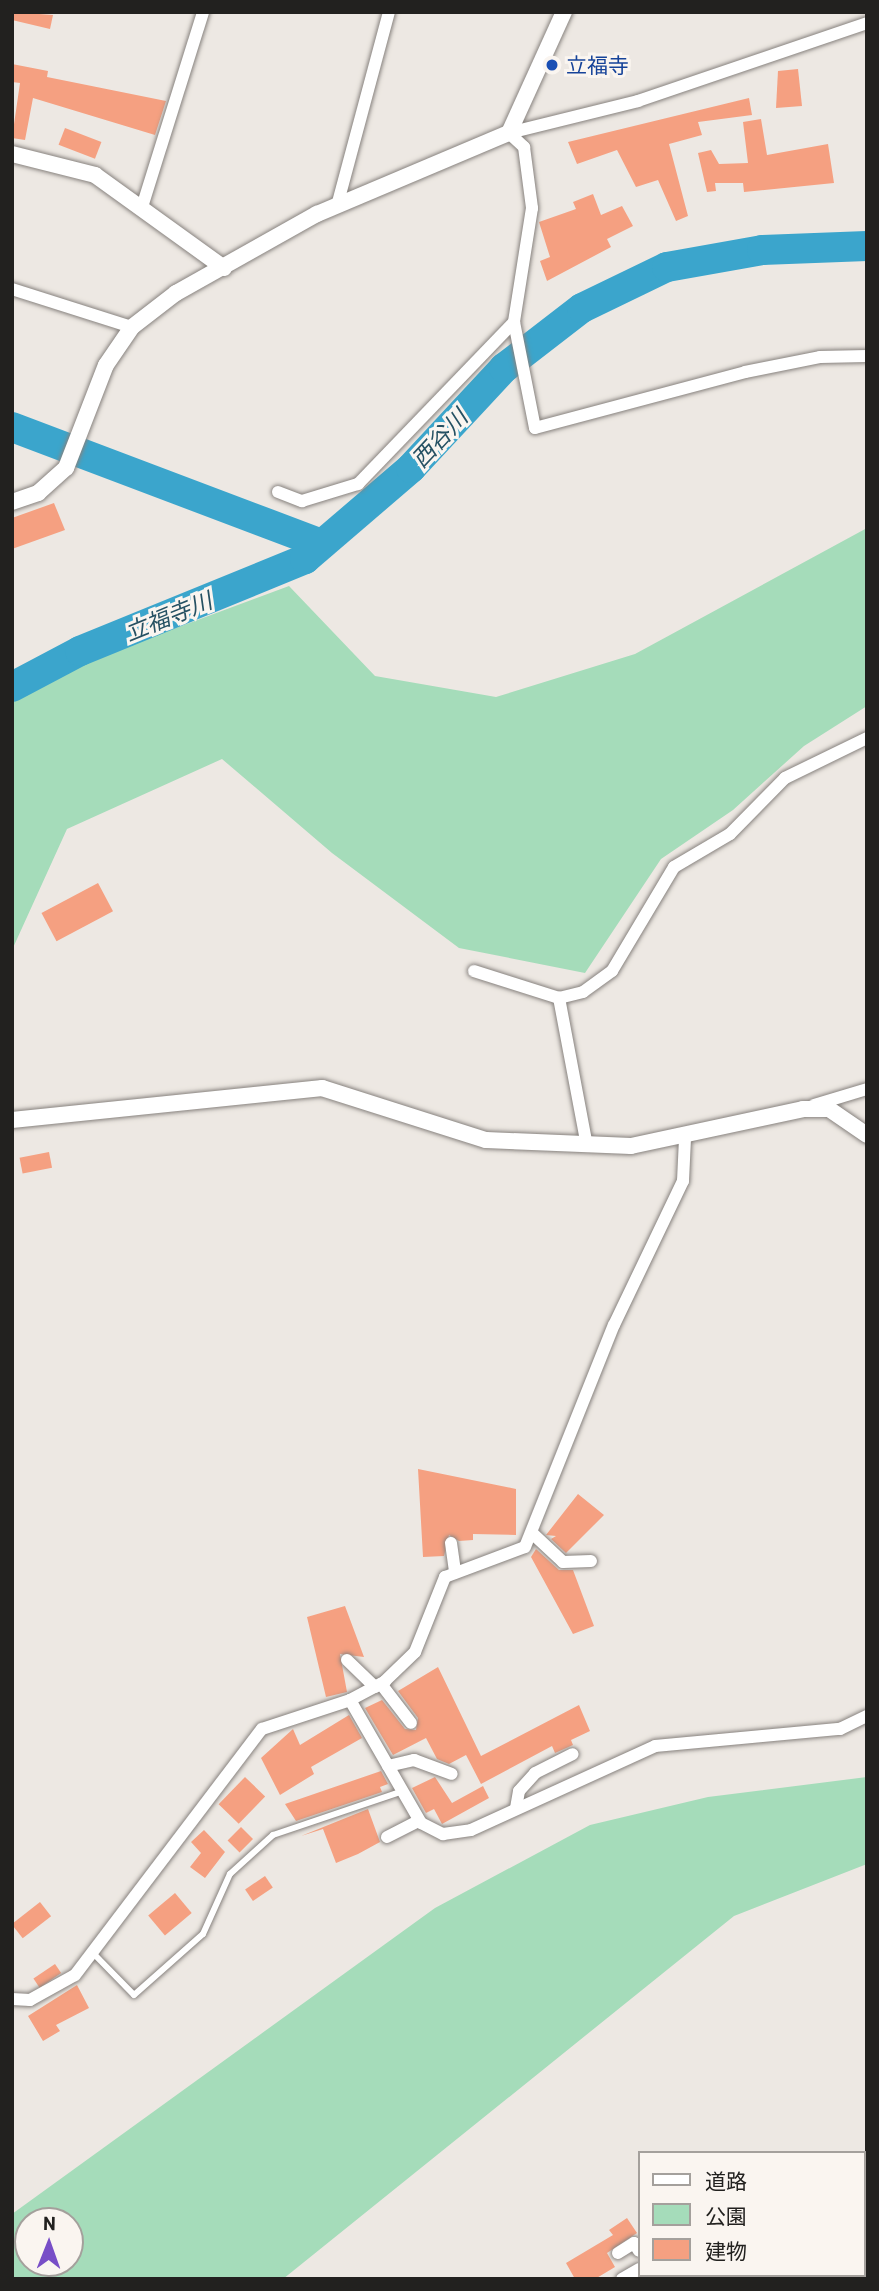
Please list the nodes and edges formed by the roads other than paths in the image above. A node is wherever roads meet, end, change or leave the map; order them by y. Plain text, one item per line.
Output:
1 (203, 12) edge
2 (389, 12) edge
3 (564, 12) edge
4 (867, 23) edge
5 (509, 133) junction
6 (12, 154) edge
7 (337, 206) junction
8 (142, 207) junction
9 (224, 268) junction
10 (12, 289) edge
11 (514, 321) junction
12 (132, 327) junction
13 (867, 356) edge
14 (278, 492) dead end
15 (12, 502) edge
16 (867, 738) edge
17 (474, 971) dead end
18 (559, 998) junction
19 (867, 1089) edge
20 (803, 1109) junction
21 (12, 1120) edge
22 (867, 1135) edge
23 (685, 1138) junction
24 (587, 1146) junction
25 (532, 1533) junction
26 (451, 1543) dead end
27 (591, 1562) dead end
28 (455, 1573) junction
29 (346, 1660) dead end
30 (378, 1685) junction
31 (350, 1700) junction
32 (867, 1716) edge
33 (411, 1723) dead end
34 (573, 1754) dead end
35 (388, 1766) junction
36 (452, 1774) dead end
37 (403, 1791) junction
38 (516, 1808) junction
39 (419, 1821) junction
40 (387, 1837) dead end
41 (92, 1951) junction
42 (12, 1999) edge
43 (638, 2249) edge
44 (618, 2253) dead end
45 (638, 2270) edge
46 (622, 2279) edge

1 - 8 street
2 - 7 street
3 - 5 street
4 - 5 street
5 - 7 street
5 - 11 street
6 - 8 street
7 - 9 street
8 - 9 street
9 - 12 street
10 - 12 street
11 - 13 street
11 - 14 street
12 - 15 street
16 - 18 street
17 - 18 street
18 - 24 street
19 - 20 street
20 - 22 street
20 - 23 street
21 - 24 street
23 - 24 street
23 - 25 street
25 - 27 street
25 - 28 street
26 - 28 street
28 - 30 street
29 - 30 street
30 - 31 street
30 - 33 street
31 - 35 street
31 - 41 street
32 - 38 street
34 - 38 street
35 - 36 street
35 - 37 street
37 - 39 street
37 - 41 lane
38 - 39 street
39 - 40 street
41 - 42 street
43 - 44 street
45 - 46 street

